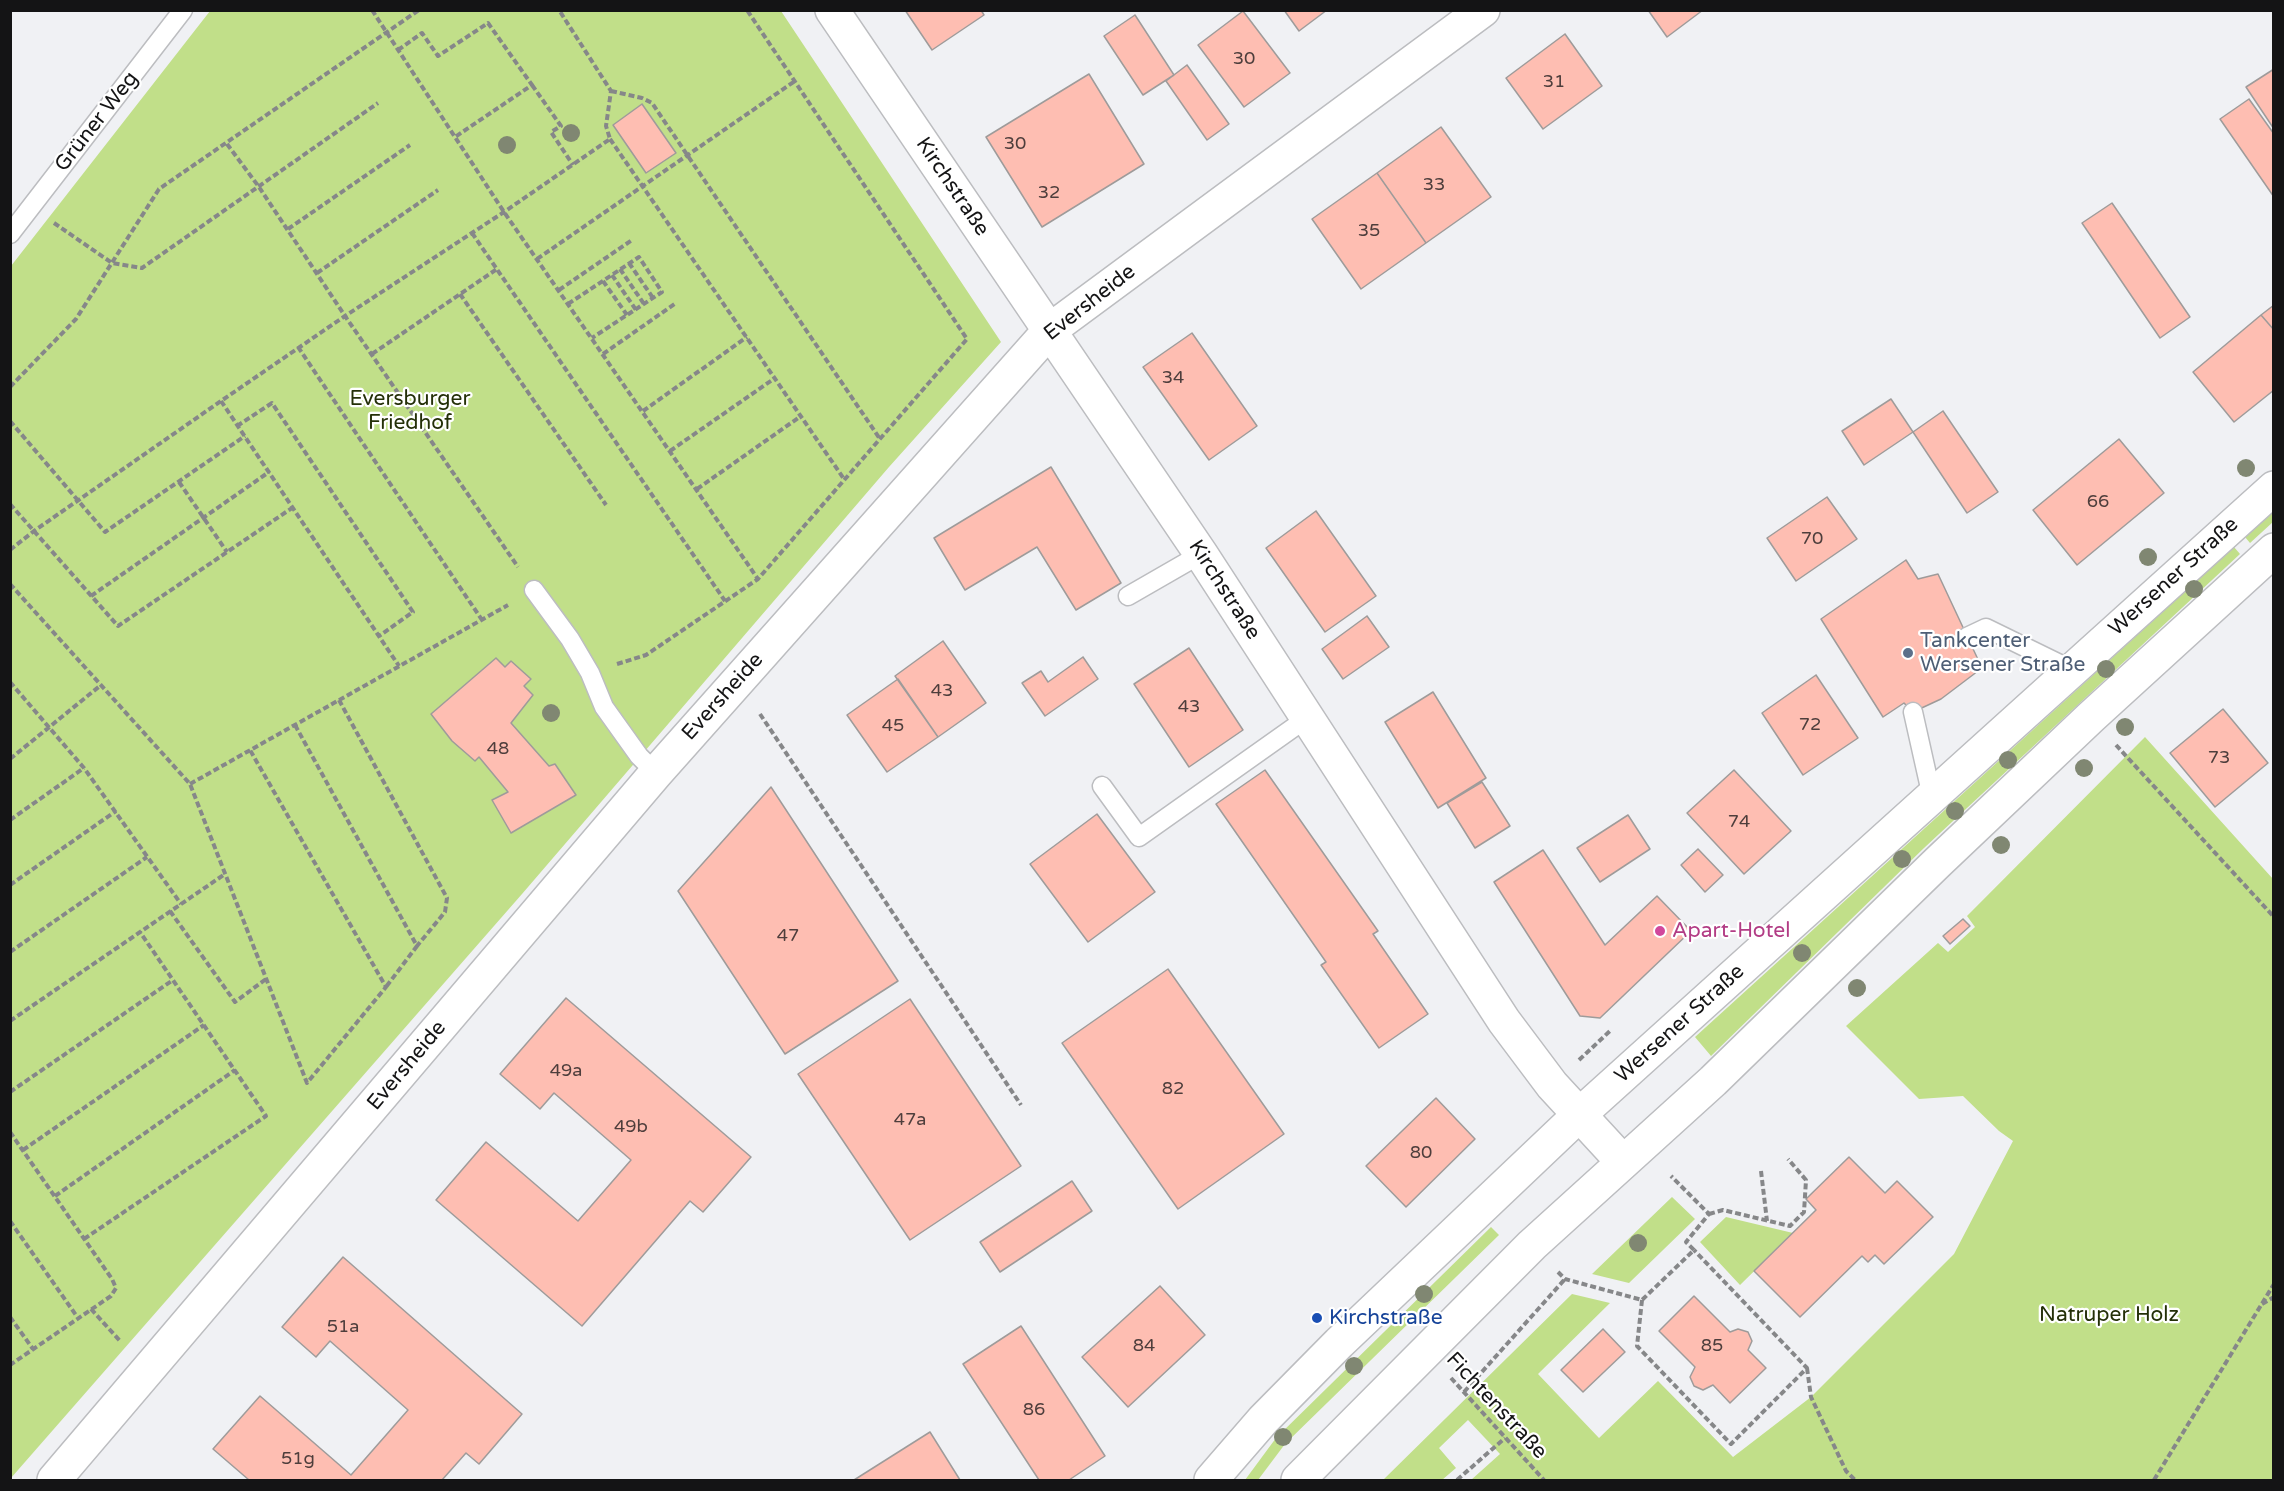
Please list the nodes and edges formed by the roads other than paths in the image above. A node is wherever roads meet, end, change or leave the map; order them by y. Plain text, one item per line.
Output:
1 (183, 10) edge
2 (832, 10) edge
3 (1483, 10) edge
4 (10, 234) edge
5 (1050, 330) junction
6 (2274, 488) edge
7 (2274, 550) edge
8 (1201, 554) junction
9 (534, 590) road end
10 (1128, 596) dead end
11 (1967, 637) dead end
12 (2072, 670) junction
13 (1913, 712) dead end
14 (1307, 718) junction
15 (656, 773) junction
16 (1102, 786) dead end
17 (1932, 797) junction
18 (1579, 1115) junction
19 (1623, 1162) junction
20 (54, 1480) edge
21 (1211, 1480) edge
22 (1298, 1480) edge

1 - 4 lane, Grüner Weg
2 - 5 street, Kirchstraße
3 - 5 street, Eversheide
5 - 8 street, Kirchstraße
5 - 15 street, Eversheide
6 - 12 street, Wersener Straße
7 - 19 street
8 - 10 lane
8 - 14 street, Kirchstraße
9 - 15 lane
11 - 12 lane
12 - 17 street, Wersener Straße
13 - 17 lane
14 - 16 lane
14 - 18 street, Kirchstraße
15 - 20 street, Eversheide
17 - 18 street, Wersener Straße
18 - 19 street, Kirchstraße
18 - 21 street, Wersener Straße
19 - 22 street

